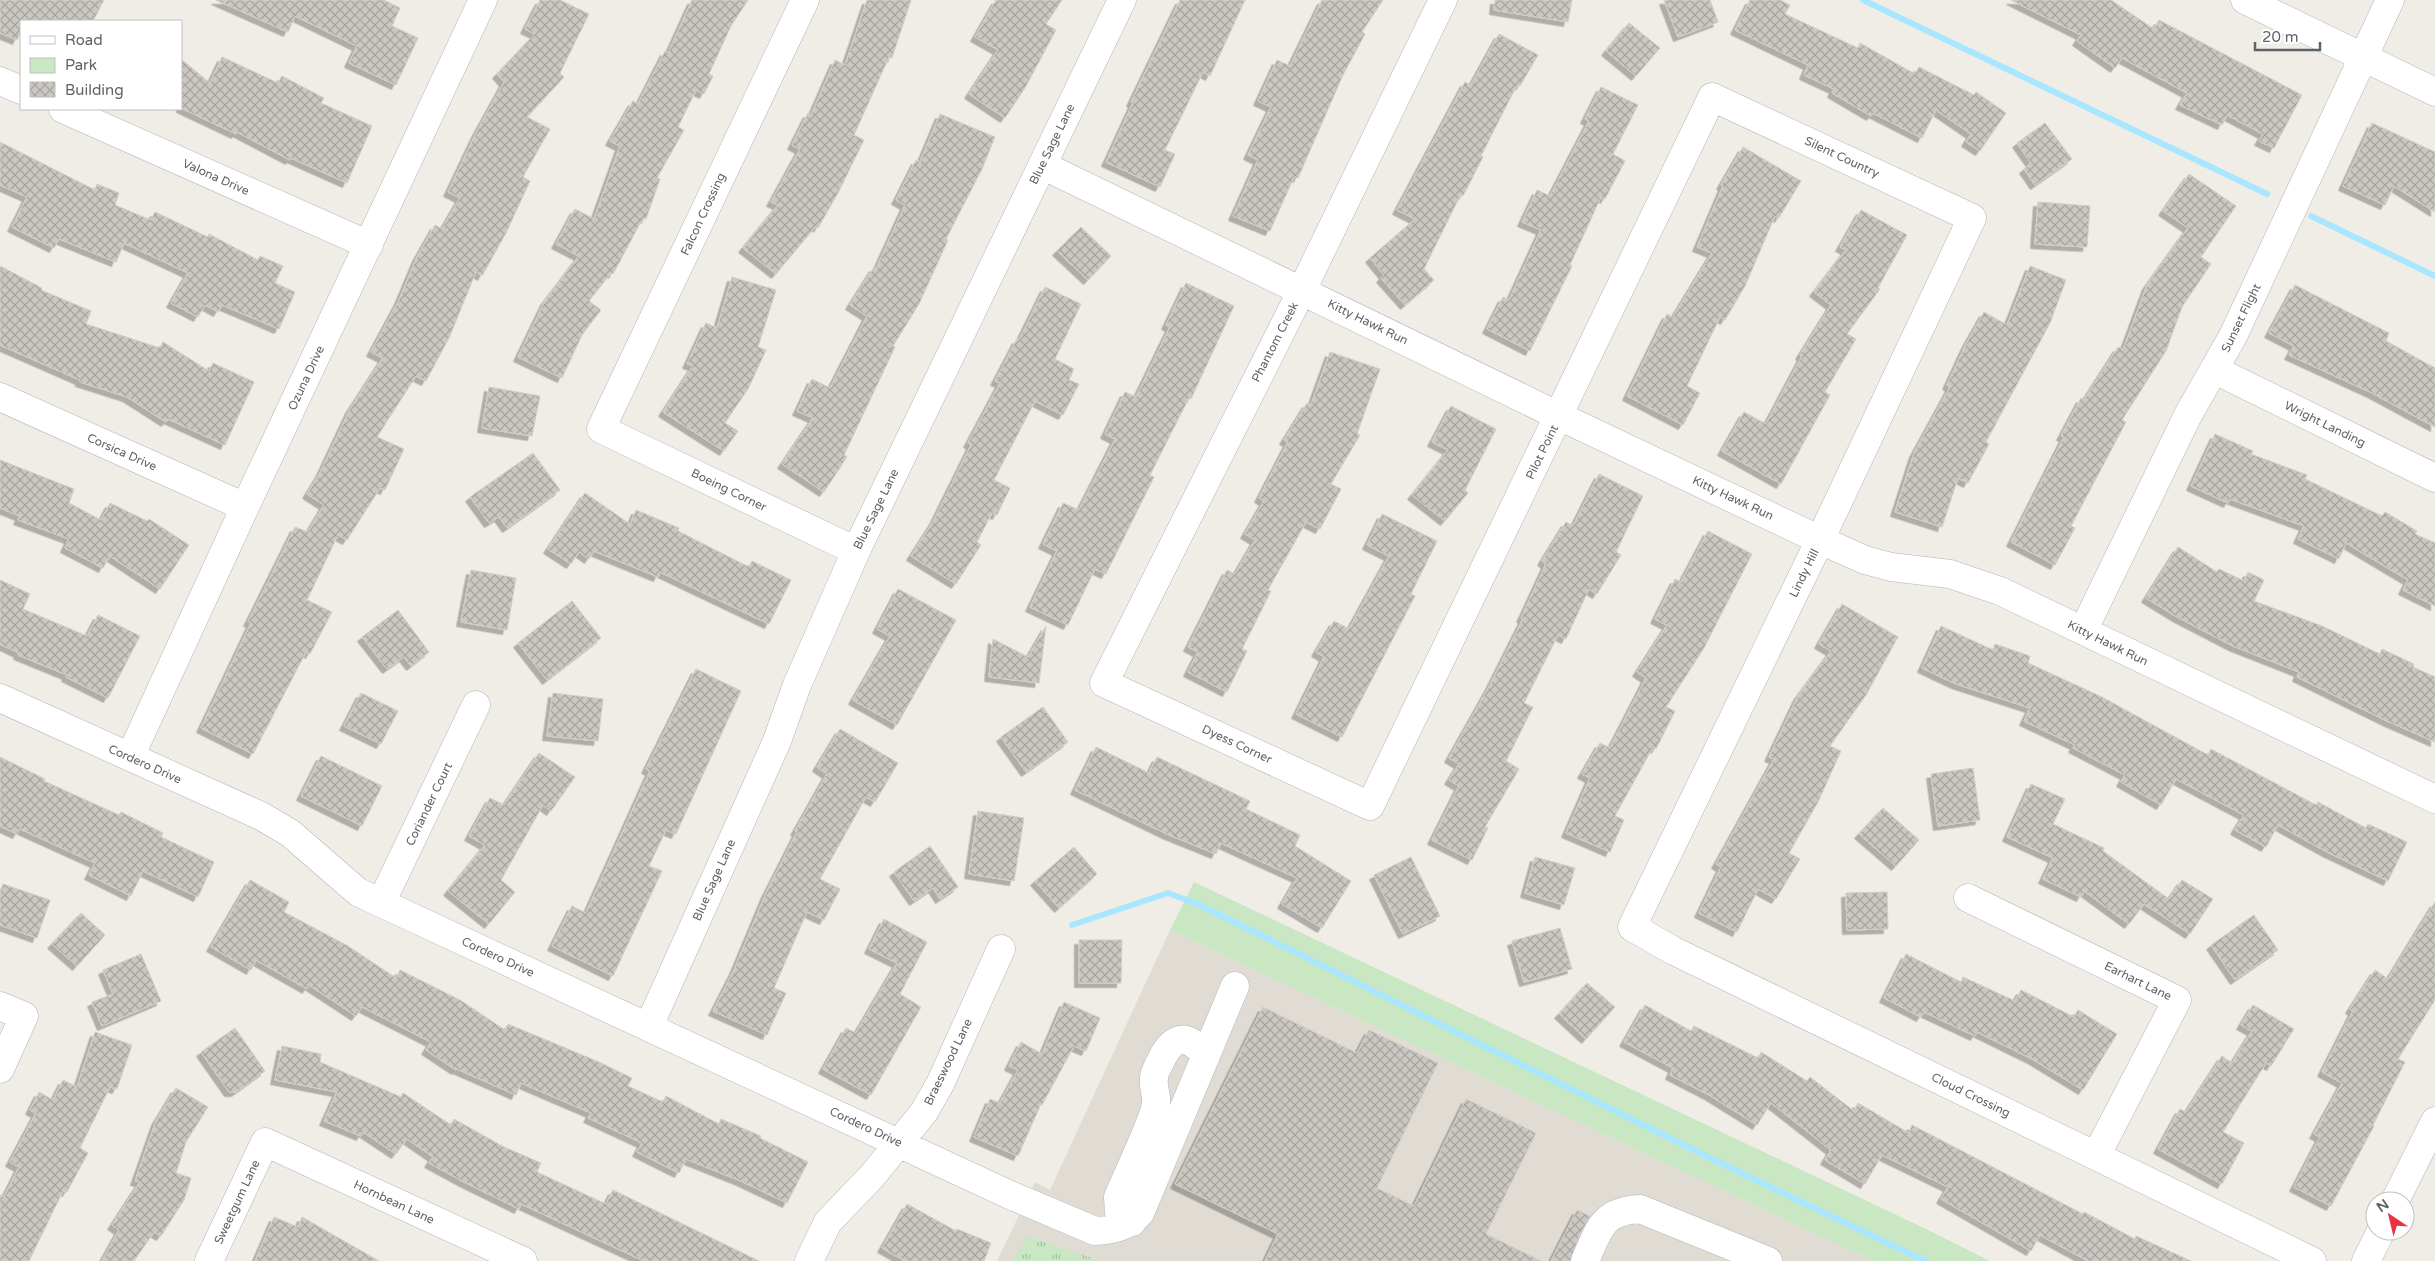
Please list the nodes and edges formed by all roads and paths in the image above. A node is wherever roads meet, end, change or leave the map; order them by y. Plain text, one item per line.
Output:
1 (483, 0) edge
2 (805, 0) edge
3 (1122, 0) edge
4 (1443, 0) edge
5 (2245, 0) edge
6 (2390, 0) edge
7 (2363, 57) junction
8 (0, 81) edge
9 (20, 90) edge
10 (2435, 92) edge
11 (1712, 97) joint
12 (64, 110) edge
13 (1042, 165) junction
14 (1972, 218) joint
15 (369, 245) junction
16 (1302, 290) junction
17 (2215, 370) junction
18 (0, 397) edge
19 (1559, 416) junction
20 (601, 429) joint
21 (2435, 478) edge
22 (245, 507) junction
23 (1820, 540) junction
24 (856, 551) junction
25 (2083, 631) junction
26 (1104, 683) joint
27 (0, 698) edge
28 (476, 705) dead end
29 (130, 757) junction
30 (2435, 799) edge
31 (1370, 806) joint
32 (1968, 898) dead end
33 (381, 904) junction
34 (1632, 927) joint
35 (1001, 949) dead end
36 (1235, 986) dead end
37 (12, 1011) edge
38 (649, 1026) junction
39 (1206, 1056) junction
40 (0, 1070) edge
41 (2435, 1122) edge
42 (265, 1142) joint
43 (899, 1142) junction
44 (2096, 1156) junction
45 (2401, 1191) edge
46 (1132, 1222) junction
47 (2376, 1241) edge
48 (209, 1261) edge
49 (523, 1261) edge
50 (809, 1261) edge
51 (1585, 1261) edge
52 (1768, 1261) edge
53 (2312, 1261) edge
54 (2366, 1261) edge

1 - 15 street, Ozuna Drive
2 - 20 street, Falcon Crossing
3 - 13 street, Blue Sage Lane
4 - 16 street, Phantom Creek
5 - 7 street
6 - 7 street, Sunset Flight
7 - 10 street
7 - 17 street, Sunset Flight
8 - 9 street
11 - 14 street, Silent Country
11 - 19 street, Pilot Point
12 - 15 street, Valona Drive
13 - 16 street, Kitty Hawk Run
13 - 24 street, Blue Sage Lane
14 - 23 street, Lindy Hill
15 - 22 street, Ozuna Drive
16 - 19 street, Kitty Hawk Run
16 - 26 street, Phantom Creek
17 - 21 street, Wright Landing
17 - 25 street, Sunset Flight
18 - 22 street, Corsica Drive
19 - 23 street, Kitty Hawk Run
19 - 31 street, Pilot Point
20 - 24 street, Boeing Corner
22 - 29 street, Ozuna Drive
23 - 25 street, Kitty Hawk Run
23 - 34 street, Lindy Hill
24 - 38 street, Blue Sage Lane
25 - 30 street, Kitty Hawk Run
26 - 31 street, Dyess Corner
27 - 29 street, Cordero Drive
28 - 33 street, Coriander Court
29 - 33 street, Cordero Drive
32 - 44 street, Earhart Lane
33 - 38 street, Cordero Drive
34 - 44 street, Cloud Crossing
35 - 43 street, Braeswood Lane
36 - 39 street
37 - 40 street
38 - 43 street, Cordero Drive
39 - 46 street
39 - 46 street
41 - 45 street
42 - 48 street, Sweetgum Lane
42 - 49 street, Hornbean Lane
43 - 46 street, Cordero Drive
43 - 50 street, Braeswood Lane
44 - 53 street, Cloud Crossing
47 - 54 street
51 - 52 street

